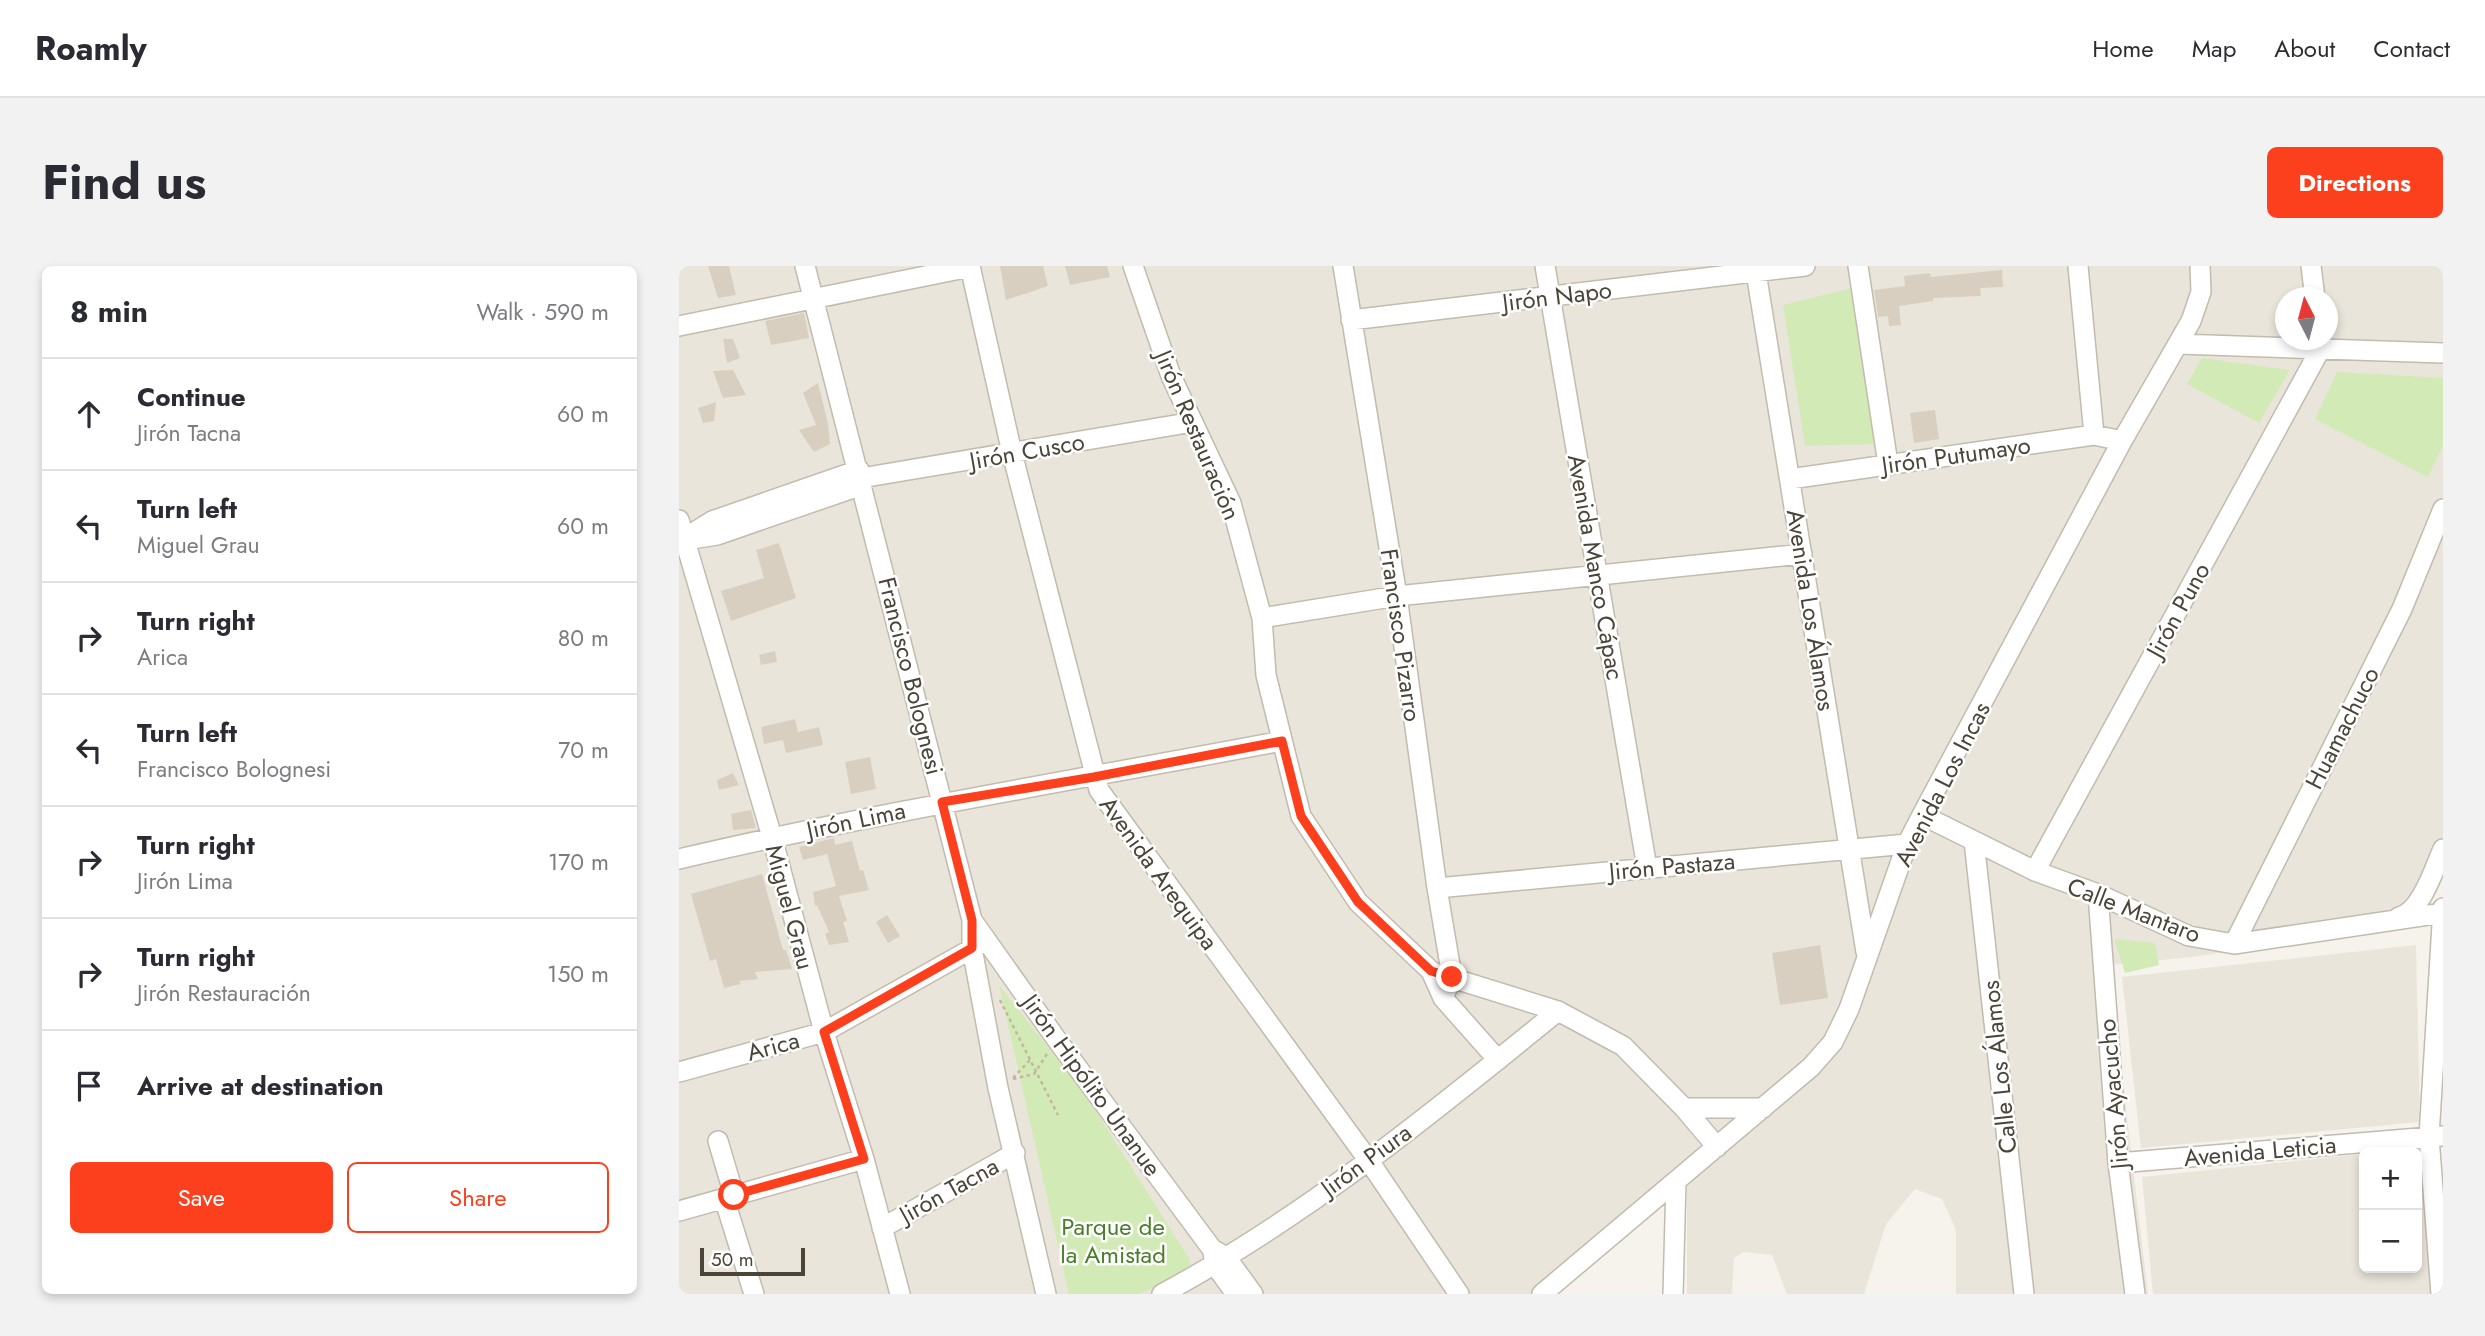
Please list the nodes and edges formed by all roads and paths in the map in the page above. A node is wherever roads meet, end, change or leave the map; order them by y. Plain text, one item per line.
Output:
1 (805, 266) edge
2 (970, 266) edge
3 (1133, 266) edge
4 (1545, 266) edge
5 (1805, 266) edge
6 (1858, 266) edge
7 (2078, 266) edge
8 (2200, 266) edge
9 (2311, 266) edge
10 (1343, 268) edge
11 (1755, 269) edge
12 (2314, 287) edge
13 (1550, 297) junction
14 (813, 300) junction
15 (1351, 320) junction
16 (679, 326) edge
17 (2179, 344) junction
18 (2275, 344) edge
19 (2338, 345) edge
20 (2317, 350) edge
21 (2443, 352) edge
22 (1193, 422) junction
23 (2094, 435) junction
24 (2122, 441) junction
25 (1012, 453) junction
26 (1888, 464) junction
27 (861, 478) junction
28 (1790, 479) junction
29 (2443, 509) edge
30 (681, 533) edge
31 (1802, 554) junction
32 (1598, 576) junction
33 (1397, 596) junction
34 (1262, 618) junction
35 (1282, 741) junction
36 (1094, 777) junction
37 (942, 802) junction
38 (1922, 815) junction
39 (772, 837) junction
40 (1974, 841) junction
41 (1907, 844) junction
42 (1849, 849) junction
43 (2443, 849) edge
44 (679, 859) edge
45 (1647, 868) junction
46 (2035, 871) junction
47 (1437, 888) junction
48 (2098, 894) junction
49 (2442, 912) edge
50 (2360, 926) junction
51 (979, 944) junction
52 (2234, 944) junction
53 (1867, 955) junction
54 (1431, 971) junction
55 (1452, 977) junction
56 (996, 992) dead end
57 (1443, 998) junction
58 (1558, 1011) junction
59 (824, 1032) junction
60 (1057, 1040) junction
61 (1031, 1059) junction
62 (1499, 1060) junction
63 (1037, 1071) junction
64 (679, 1072) edge
65 (1005, 1084) junction
66 (1684, 1108) junction
67 (1763, 1108) junction
68 (1058, 1115) dead end
69 (2436, 1136) edge
70 (717, 1141) dead end
71 (1717, 1147) junction
72 (1015, 1153) junction
73 (864, 1159) junction
74 (1369, 1161) junction
75 (2118, 1163) junction
76 (1676, 1181) junction
77 (729, 1197) junction
78 (679, 1211) edge
79 (882, 1228) junction
80 (1218, 1257) junction
81 (754, 1294) edge
82 (900, 1294) edge
83 (1046, 1294) edge
84 (1162, 1294) edge
85 (1236, 1294) edge
86 (1253, 1294) edge
87 (1459, 1294) edge
88 (1542, 1294) edge
89 (1673, 1294) edge
90 (2024, 1294) edge
91 (2135, 1294) edge
92 (2441, 1294) edge

1 - 14 street, Francisco Bolognesi
2 - 14 street
2 - 25 street, Avenida Arequipa
3 - 22 street, Jirón Restauración
4 - 13 street, Avenida Manco Cápac
5 - 11 street, Jirón Napo
6 - 26 street
7 - 23 street
8 - 17 street, Avenida Los Incas
9 - 12 street
10 - 15 street, Francisco Pizarro
11 - 13 street, Jirón Napo
11 - 28 street, Avenida Los Álamos
13 - 15 street, Jirón Napo
13 - 32 street, Avenida Manco Cápac
14 - 16 street
14 - 27 street, Francisco Bolognesi
15 - 33 street, Francisco Pizarro
17 - 18 street
17 - 24 street, Avenida Los Incas
19 - 21 street
20 - 46 street, Jirón Puno
22 - 25 street, Jirón Cusco
22 - 34 street, Jirón Restauración
23 - 24 street, Jirón Putumayo
23 - 26 street, Jirón Putumayo
24 - 38 street, Avenida Los Incas
25 - 27 street, Jirón Cusco
25 - 36 street, Avenida Arequipa
26 - 28 street, Jirón Putumayo
27 - 30 street, Jirón Cusco
27 - 37 street, Francisco Bolognesi
28 - 31 street, Avenida Los Álamos
29 - 52 street, Huamachuco
30 - 39 street, Miguel Grau
31 - 32 street
31 - 42 street, Avenida Los Álamos
32 - 33 street
32 - 45 street, Avenida Manco Cápac
33 - 34 street
33 - 47 street, Francisco Pizarro
34 - 35 street, Jirón Restauración
35 - 36 street, Jirón Lima
35 - 54 street, Jirón Restauración
36 - 37 street, Jirón Lima
36 - 74 street, Avenida Arequipa
37 - 39 street, Jirón Lima
37 - 51 street, Francisco Bolognesi
38 - 40 street, Calle Mantaro
38 - 41 street, Avenida Los Incas
39 - 44 street, Jirón Lima
39 - 59 street, Miguel Grau
40 - 46 street, Calle Mantaro
40 - 90 street, Calle Los Álamos
41 - 42 street, Jirón Pastaza
41 - 53 street, Avenida Los Incas
42 - 45 street, Jirón Pastaza
42 - 53 street, Avenida Los Álamos
43 - 50 street
45 - 47 street, Jirón Pastaza
46 - 48 street, Calle Mantaro
47 - 55 street, Francisco Pizarro
48 - 52 street, Calle Mantaro
48 - 75 street, Jirón Ayacucho
49 - 50 street, Calle Mantaro
49 - 69 street
50 - 52 street, Calle Mantaro
51 - 59 street, Arica
51 - 60 street, Jirón Hipólito Unanue
51 - 65 street, Francisco Bolognesi
53 - 67 street, Avenida Los Incas
54 - 55 street, Jirón Restauración
54 - 57 street, Jirón Restauración
55 - 57 street
55 - 58 street, Jirón Restauración
56 - 61 path
57 - 62 street, Jirón Restauración
58 - 62 street, Jirón Piura
58 - 66 street, Jirón Restauración
59 - 64 street, Arica
59 - 73 street, Miguel Grau
60 - 63 path
60 - 80 street, Jirón Hipólito Unanue
61 - 63 path
61 - 65 path
62 - 74 street, Jirón Piura
63 - 65 path
63 - 68 path
65 - 72 street, Francisco Bolognesi
66 - 67 street
66 - 71 street, Jirón Restauración
67 - 71 street, Avenida Los Incas
69 - 75 street, Avenida Leticia
69 - 92 street
70 - 77 street
71 - 76 street, Avenida Los Incas
72 - 79 street, Jirón Tacna
72 - 83 street, Francisco Bolognesi
73 - 77 street
73 - 79 street, Miguel Grau
74 - 80 street, Jirón Piura
74 - 87 street, Avenida Arequipa
75 - 91 street, Jirón Ayacucho
76 - 88 street, Avenida Los Incas
76 - 89 street
77 - 78 street
77 - 81 street
79 - 82 street, Miguel Grau
80 - 84 street, Jirón Piura
80 - 85 street, Jirón Hipólito Unanue
80 - 86 street, Jirón Hipólito Unanue

